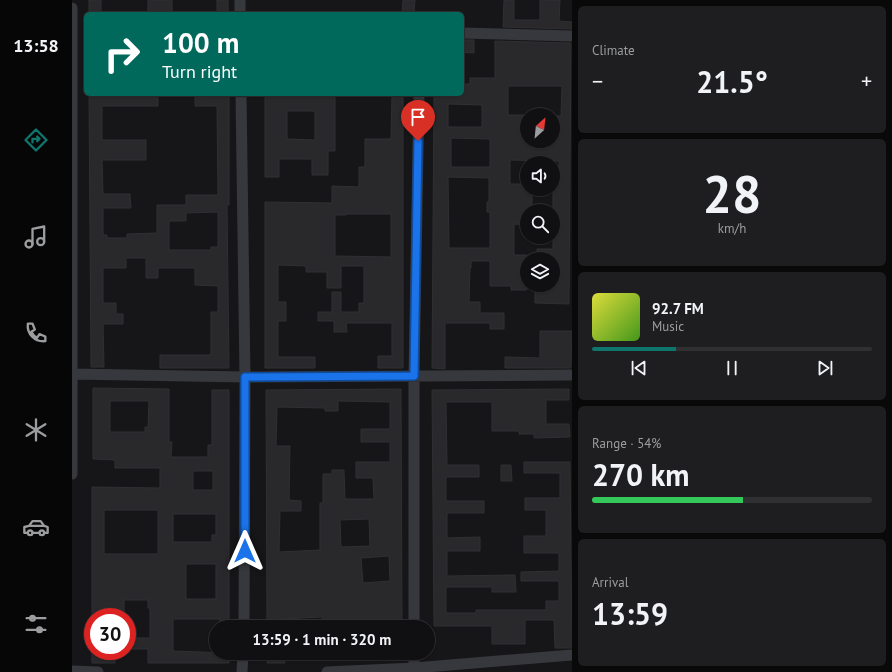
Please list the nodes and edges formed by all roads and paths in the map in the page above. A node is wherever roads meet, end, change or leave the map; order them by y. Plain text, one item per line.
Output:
1 (240, 0) edge
2 (72, 8) edge
3 (240, 12) edge
4 (464, 33) edge
5 (572, 36) edge
6 (241, 96) edge
7 (419, 96) edge
8 (72, 374) edge
9 (414, 376) junction
10 (572, 376) edge
11 (245, 377) junction
12 (72, 474) edge
13 (244, 620) edge
14 (414, 620) edge
15 (572, 655) edge
16 (243, 660) edge
17 (414, 660) edge
18 (414, 668) junction
19 (72, 671) edge
20 (98, 672) edge
21 (242, 672) edge
22 (327, 672) edge

1 - 3 street
2 - 8 street
4 - 5 street
6 - 11 street
7 - 9 street
8 - 11 street
8 - 12 street
9 - 10 street
9 - 11 street
9 - 14 street
11 - 13 street
15 - 18 street
16 - 21 street
17 - 18 street
18 - 22 street
19 - 20 street

